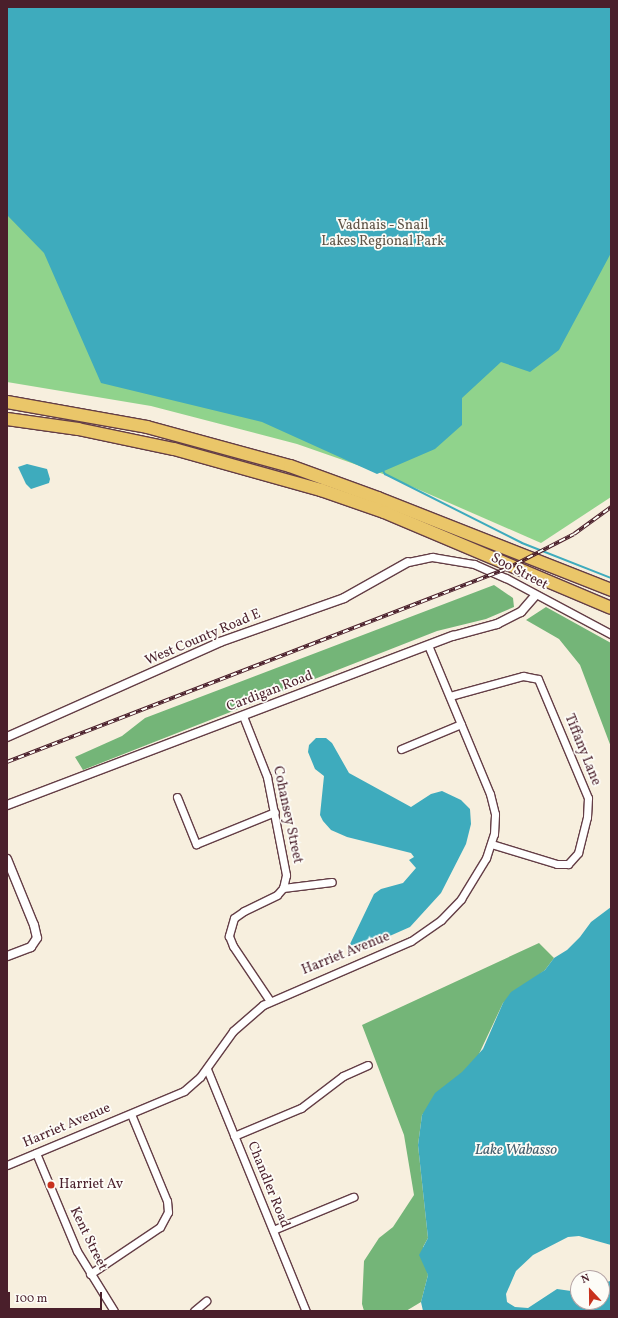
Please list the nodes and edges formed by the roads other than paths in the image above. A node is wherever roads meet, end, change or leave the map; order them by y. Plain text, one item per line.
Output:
1 (7, 402) edge
2 (7, 419) edge
3 (408, 562) joint
4 (611, 590) edge
5 (535, 596) junction
6 (611, 608) edge
7 (611, 634) edge
8 (428, 645) junction
9 (450, 696) junction
10 (243, 716) junction
11 (462, 724) junction
12 (7, 737) edge
13 (401, 749) dead end
14 (177, 797) dead end
15 (7, 805) edge
16 (275, 812) junction
17 (491, 844) junction
18 (7, 859) edge
19 (332, 882) dead end
20 (283, 888) junction
21 (7, 956) edge
22 (270, 1001) junction
23 (368, 1065) dead end
24 (207, 1069) junction
25 (131, 1114) junction
26 (234, 1136) junction
27 (36, 1153) junction
28 (7, 1165) edge
29 (353, 1197) dead end
30 (273, 1230) junction
31 (90, 1274) junction
32 (206, 1302) dead end
33 (114, 1311) edge
34 (194, 1311) edge
35 (306, 1311) edge

1 - 4 highway
2 - 6 highway
3 - 5 street, Soo Street
3 - 12 street, West County Road E
5 - 7 street, Soo Street
5 - 8 street, Cardigan Road
8 - 9 street, Harriet Avenue
8 - 10 street, Cardigan Road
9 - 11 street, Harriet Avenue
9 - 17 street, Tiffany Lane
10 - 15 street, Cardigan Road
10 - 16 street, Cohansey Street
11 - 13 street
11 - 17 street, Harriet Avenue
14 - 16 street
16 - 20 street, Cohansey Street
17 - 22 street, Harriet Avenue
18 - 21 street
19 - 20 street
20 - 22 street
22 - 24 street, Harriet Avenue
23 - 26 street
24 - 25 street, Harriet Avenue
24 - 26 street, Chandler Road
25 - 27 street, Harriet Avenue
25 - 31 street
26 - 30 street, Chandler Road
27 - 28 street, Harriet Avenue
27 - 31 street, Kent Street
29 - 30 street
30 - 35 street, Chandler Road
31 - 33 street, Kent Street
32 - 34 street

